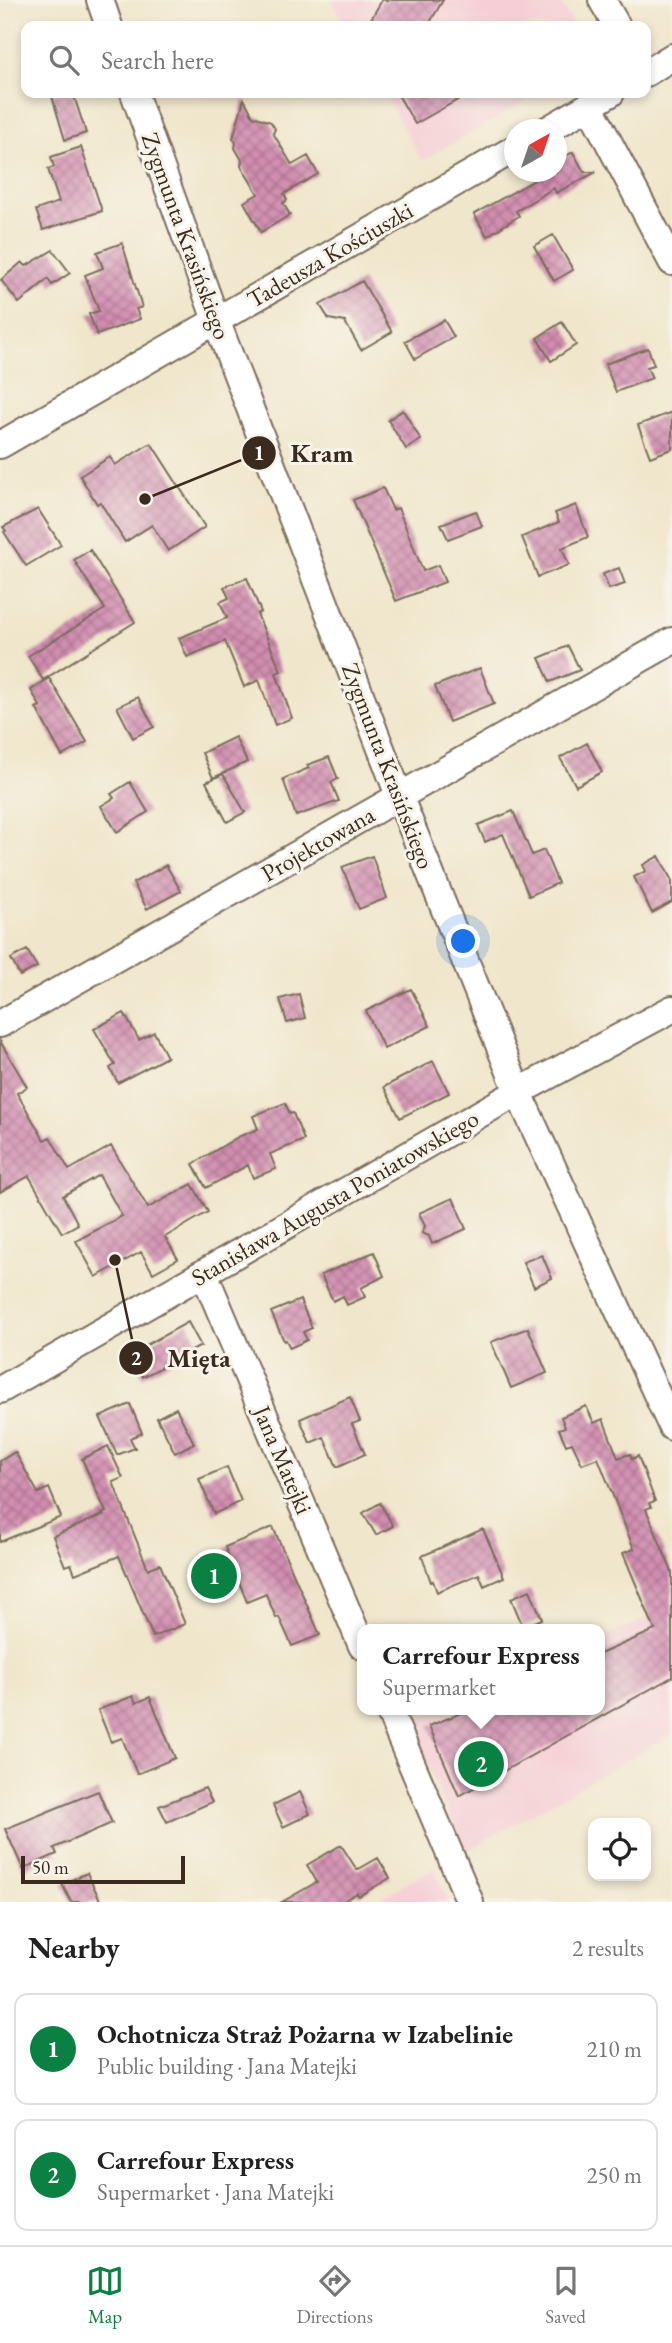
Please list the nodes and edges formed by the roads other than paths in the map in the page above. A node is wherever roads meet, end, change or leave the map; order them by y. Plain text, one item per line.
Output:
1 (100, 0) edge
2 (602, 0) edge
3 (107, 21) edge
4 (614, 21) edge
5 (672, 57) edge
6 (651, 70) edge
7 (136, 98) edge
8 (600, 99) edge
9 (566, 119) edge
10 (504, 155) edge
11 (672, 262) edge
12 (216, 320) junction
13 (1, 441) edge
14 (672, 641) edge
15 (400, 798) junction
16 (672, 1009) edge
17 (0, 1024) edge
18 (518, 1092) junction
19 (204, 1273) junction
20 (0, 1390) edge
21 (672, 1427) edge
22 (357, 1634) edge
23 (391, 1715) edge
24 (470, 1902) edge

1 - 3 street
2 - 4 street
5 - 6 street
7 - 12 street, Zygmunta Krasińskiego
8 - 9 street
8 - 11 street
10 - 12 street, Tadeusza Kościuszki
12 - 13 street, Tadeusza Kościuszki
12 - 15 street, Zygmunta Krasińskiego
14 - 15 street, Projektowana
15 - 17 street, Projektowana
15 - 18 street, Zygmunta Krasińskiego
16 - 18 street, Stanisława Augusta Poniatowskiego
18 - 19 street, Stanisława Augusta Poniatowskiego
18 - 21 street, Zygmunta Krasińskiego
19 - 20 street, Stanisława Augusta Poniatowskiego
19 - 22 street, Jana Matejki
23 - 24 street

